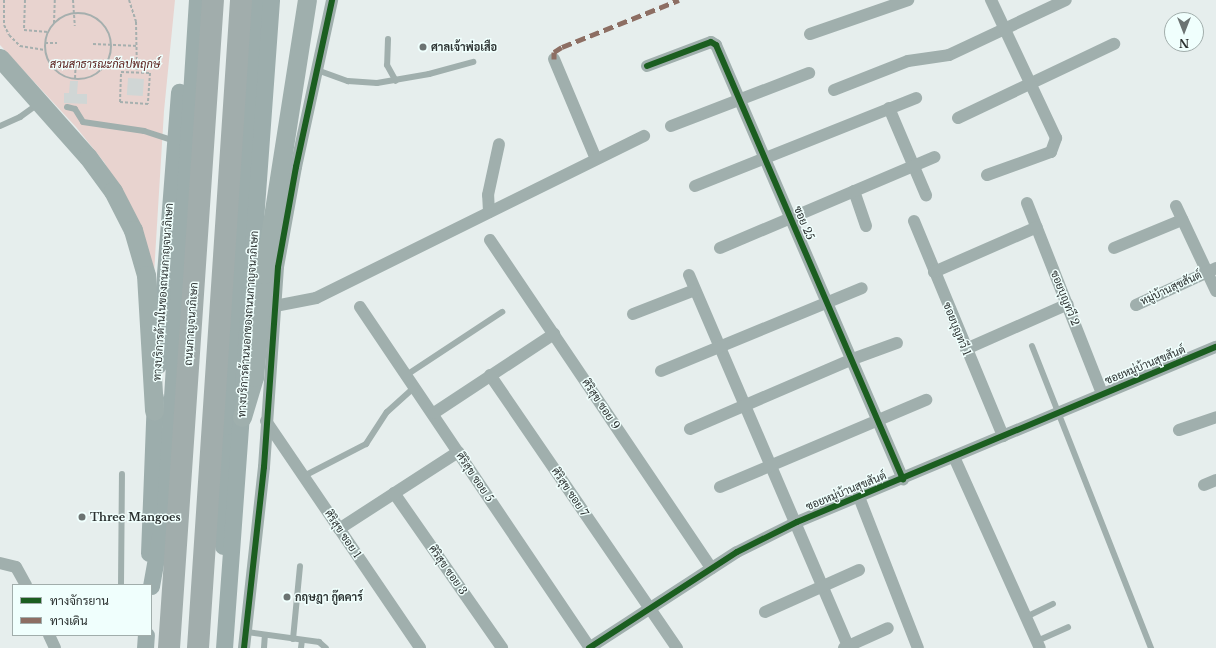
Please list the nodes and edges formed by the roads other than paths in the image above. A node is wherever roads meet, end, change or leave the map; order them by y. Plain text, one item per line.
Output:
1 (188, 0) edge
2 (197, 0) edge
3 (213, 0) edge
4 (241, 0) edge
5 (256, 0) edge
6 (271, 0) edge
7 (307, 0) edge
8 (332, 0) edge
9 (908, 0) edge
10 (991, 0) edge
11 (1066, 0) edge
12 (1004, 31) junction
13 (810, 34) dead end
14 (388, 39) dead end
15 (1114, 44) dead end
16 (0, 58) edge
17 (554, 59) dead end
18 (473, 62) dead end
19 (647, 66) dead end
20 (317, 70) junction
21 (809, 73) dead end
22 (396, 81) junction
23 (1030, 84) junction
24 (834, 90) dead end
25 (916, 98) dead end
26 (741, 100) junction
27 (41, 102) junction
28 (67, 107) dead end
29 (889, 108) junction
30 (958, 118) dead end
31 (0, 126) edge
32 (671, 126) dead end
33 (644, 136) dead end
34 (174, 142) junction
35 (499, 144) dead end
36 (766, 157) junction
37 (934, 157) dead end
38 (596, 159) junction
39 (913, 166) junction
40 (987, 175) dead end
41 (695, 186) dead end
42 (854, 191) junction
43 (926, 195) dead end
44 (1027, 203) dead end
45 (1176, 206) dead end
46 (489, 212) junction
47 (791, 217) junction
48 (1182, 220) junction
49 (914, 221) dead end
50 (866, 226) dead end
51 (1037, 228) junction
52 (490, 240) dead end
53 (720, 248) dead end
54 (1114, 248) dead end
55 (1212, 270) edge
56 (934, 272) junction
57 (690, 275) dead end
58 (862, 288) dead end
59 (695, 290) junction
60 (1216, 291) edge
61 (827, 302) junction
62 (1068, 304) junction
63 (1136, 305) dead end
64 (274, 306) junction
65 (360, 307) dead end
66 (502, 312) dead end
67 (633, 314) dead end
68 (554, 334) junction
69 (897, 343) dead end
70 (1032, 346) dead end
71 (720, 347) junction
72 (1216, 347) edge
73 (966, 349) junction
74 (850, 360) junction
75 (661, 371) dead end
76 (408, 374) junction
77 (490, 375) junction
78 (416, 386) junction
79 (1102, 393) junction
80 (926, 400) dead end
81 (744, 408) junction
82 (154, 411) junction
83 (434, 413) junction
84 (1056, 413) junction
85 (1216, 417) edge
86 (877, 420) junction
87 (235, 421) junction
88 (266, 421) junction
89 (690, 429) dead end
90 (1179, 430) dead end
91 (1002, 436) junction
92 (458, 452) junction
93 (954, 457) junction
94 (769, 466) junction
95 (122, 474) dead end
96 (304, 476) junction
97 (903, 479) junction
98 (1216, 480) edge
99 (1204, 484) dead end
100 (720, 487) dead end
101 (394, 493) junction
102 (859, 497) junction
103 (798, 522) junction
104 (339, 529) junction
105 (0, 563) edge
106 (300, 566) dead end
107 (710, 568) junction
108 (859, 570) dead end
109 (25, 584) edge
110 (121, 584) edge
111 (150, 584) edge
112 (150, 584) edge
113 (824, 587) junction
114 (1053, 604) dead end
115 (650, 609) junction
116 (765, 612) dead end
117 (1026, 617) junction
118 (1068, 626) dead end
119 (888, 628) dead end
120 (247, 632) junction
121 (265, 635) junction
122 (49, 636) edge
123 (146, 636) edge
124 (293, 639) junction
125 (302, 640) junction
126 (1038, 645) edge
127 (847, 647) edge
128 (55, 648) edge
129 (145, 648) edge
130 (169, 648) edge
131 (198, 648) edge
132 (224, 648) edge
133 (244, 648) edge
134 (264, 648) edge
135 (301, 648) edge
136 (326, 648) edge
137 (420, 648) edge
138 (502, 648) edge
139 (590, 648) edge
140 (677, 648) edge
141 (918, 648) edge
142 (1151, 648) edge

1 - 34 main road, ทางบริการด้านในของถนนกาญจนาภิเษก
2 - 111 main road
3 - 130 highway, ถนนกาญจนาภิเษก
4 - 131 highway
5 - 87 main road
6 - 87 main road, ทางบริการด้านนอกของถนนกาญจนาภิเษก
7 - 87 main road
8 - 20 street
9 - 13 street
10 - 12 street
11 - 12 street
12 - 23 street
12 - 24 street
14 - 22 lane
15 - 23 street
16 - 27 main road
17 - 38 street
18 - 22 lane
19 - 26 street, ซอย 25
20 - 22 lane
20 - 64 street
21 - 26 street
23 - 30 street
23 - 40 street
25 - 29 street
26 - 32 street
26 - 36 street, ซอย 25
27 - 31 lane
27 - 82 main road
28 - 34 lane
29 - 36 street
29 - 39 street
33 - 38 street
34 - 82 main road, ทางบริการด้านในของถนนกาญจนาภิเษก
35 - 46 street
36 - 41 street
36 - 47 street, ซอย 25
37 - 39 street
38 - 46 street
39 - 42 street
39 - 43 street
42 - 47 street
42 - 50 street
44 - 51 street, ซอยบุญทวี 2
45 - 48 street, หมู่บ้านสุขสันต์
46 - 64 street
47 - 53 street
47 - 61 street, ซอย 25
48 - 54 street
48 - 55 street, หมู่บ้านสุขสันต์
49 - 56 street, ซอยบุญทวี 1
51 - 56 street
51 - 62 street, ซอยบุญทวี 2
52 - 68 street, ศิริสุข ซอย 9
55 - 60 street, หมู่บ้านสุขสันต์
55 - 63 street, หมู่บ้านสุขสันต์
56 - 73 street, ซอยบุญทวี 1
57 - 59 street
58 - 61 street
59 - 67 street
59 - 71 street
61 - 71 street
61 - 74 street, ซอย 25
62 - 73 street
62 - 79 street, ซอยบุญทวี 2
64 - 88 street
65 - 76 street, ศิริสุข ซอย 5
66 - 76 lane
68 - 77 street
68 - 107 street, ศิริสุข ซอย 9
69 - 74 street
70 - 84 lane
71 - 75 street
71 - 81 street
72 - 79 street, ซอยหมู่บ้านสุขสันต์
73 - 91 street, ซอยบุญทวี 1
74 - 81 street
74 - 86 street, ซอย 25
76 - 78 street, ศิริสุข ซอย 5
77 - 83 street
77 - 115 street, ศิริสุข ซอย 7
78 - 83 street, ศิริสุข ซอย 5
78 - 96 lane
79 - 84 street, ซอยหมู่บ้านสุขสันต์
80 - 86 street
81 - 89 street
81 - 94 street
82 - 112 main road, ทางบริการด้านในของถนนกาญจนาภิเษก
83 - 92 street, ศิริสุข ซอย 5
84 - 91 street, ซอยหมู่บ้านสุขสันต์
84 - 142 lane
85 - 90 street
86 - 94 street
86 - 97 street, ซอย 25
87 - 132 main road, ทางบริการด้านนอกของถนนกาญจนาภิเษก
88 - 96 street, ศิริสุข ซอย 1
88 - 120 street
91 - 93 street, ซอยหมู่บ้านสุขสันต์
92 - 101 street
92 - 139 street, ศิริสุข ซอย 5
93 - 97 street, ซอยหมู่บ้านสุขสันต์
93 - 117 street
94 - 100 street
94 - 103 street
95 - 110 lane
96 - 104 street, ศิริสุข ซอย 1
97 - 102 street, ซอยหมู่บ้านสุขสันต์
98 - 99 street
101 - 104 street
101 - 138 street, ศิริสุข ซอย 3
102 - 103 street, ซอยหมู่บ้านสุขสันต์
102 - 141 street
103 - 107 street, ซอยหมู่บ้านสุขสันต์
103 - 113 street
104 - 137 street, ศิริสุข ซอย 1
105 - 109 street
106 - 124 lane
107 - 115 street, ซอยหมู่บ้านสุขสันต์
108 - 113 street
113 - 116 street
113 - 127 street
114 - 117 lane
115 - 139 street, ซอยหมู่บ้านสุขสันต์
115 - 140 street, ศิริสุข ซอย 7
117 - 126 street
118 - 126 lane
119 - 127 street
120 - 121 lane
120 - 133 street
121 - 124 lane
121 - 134 lane
122 - 128 street
123 - 129 main road
124 - 125 lane
125 - 135 lane
125 - 136 lane

